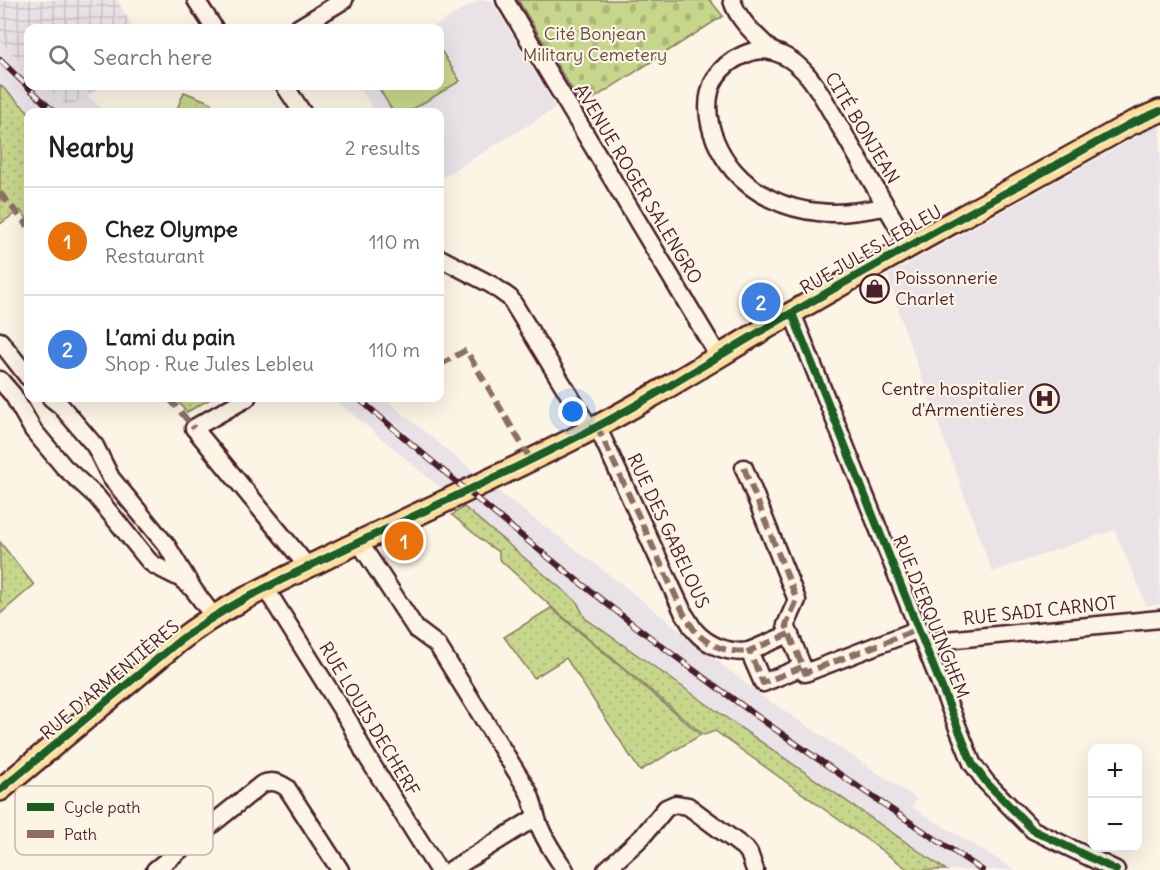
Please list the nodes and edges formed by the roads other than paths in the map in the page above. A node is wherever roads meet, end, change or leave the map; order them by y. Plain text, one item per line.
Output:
1 (196, 0) edge
2 (344, 0) edge
3 (505, 0) edge
4 (732, 0) edge
5 (211, 24) edge
6 (305, 24) edge
7 (772, 51) junction
8 (288, 90) edge
9 (1160, 103) edge
10 (299, 108) edge
11 (1160, 111) edge
12 (1130, 124) junction
13 (886, 207) junction
14 (909, 246) junction
15 (444, 260) edge
16 (792, 313) junction
17 (0, 341) edge
18 (719, 357) junction
19 (24, 372) edge
20 (0, 380) edge
21 (56, 402) edge
22 (240, 402) edge
23 (593, 428) junction
24 (102, 462) junction
25 (744, 468) dead end
26 (80, 481) junction
27 (438, 505) joint
28 (359, 542) junction
29 (308, 567) junction
30 (193, 589) junction
31 (266, 589) junction
32 (214, 617) junction
33 (1160, 619) edge
34 (789, 634) junction
35 (922, 635) junction
36 (749, 651) junction
37 (804, 670) junction
38 (0, 790) edge
39 (536, 817) junction
40 (213, 823) edge
41 (174, 855) edge
42 (155, 870) edge
43 (340, 870) edge
44 (438, 870) edge
45 (452, 870) edge
46 (565, 870) edge
47 (606, 870) edge
48 (755, 870) edge
49 (1116, 870) edge

1 - 5 street
2 - 6 street
3 - 18 street, AVENUE ROGER SALENGRO
4 - 7 street, CITÉ BONJEAN
7 - 13 street, CITÉ BONJEAN
7 - 13 street, CITÉ BONJEAN
8 - 10 street
9 - 12 main road, RUE JULES LEBLEU
11 - 12 main road, RUE JULES LEBLEU
12 - 14 main road, RUE JULES LEBLEU
13 - 14 street, CITÉ BONJEAN
14 - 16 main road, RUE JULES LEBLEU
15 - 23 street, RUE DES GABELOUS
16 - 18 main road, RUE JULES LEBLEU
16 - 35 street, RUE D'ERQUINGHEM
17 - 19 street
18 - 23 main road, RUE JULES LEBLEU
20 - 26 street
21 - 24 street
22 - 29 street
23 - 27 main road, RUE JULES LEBLEU
23 - 36 street, RUE DES GABELOUS
24 - 26 street
24 - 30 street
25 - 34 street
26 - 30 street
27 - 28 main road, RUE D'ARMENTIÈRES
28 - 29 main road, RUE D'ARMENTIÈRES
28 - 39 street
29 - 31 main road, RUE D'ARMENTIÈRES
30 - 32 street
31 - 32 main road, RUE D'ARMENTIÈRES
31 - 44 street, RUE LOUIS DECHERF
32 - 38 main road, RUE D'ARMENTIÈRES
33 - 35 street, RUE SADI CARNOT
34 - 36 street
34 - 37 street
35 - 37 street, RUE SADI CARNOT
35 - 49 street, RUE D'ERQUINGHEM
36 - 37 street, RUE SADI CARNOT
39 - 45 street
39 - 46 street
40 - 43 street
41 - 42 street
47 - 48 street

